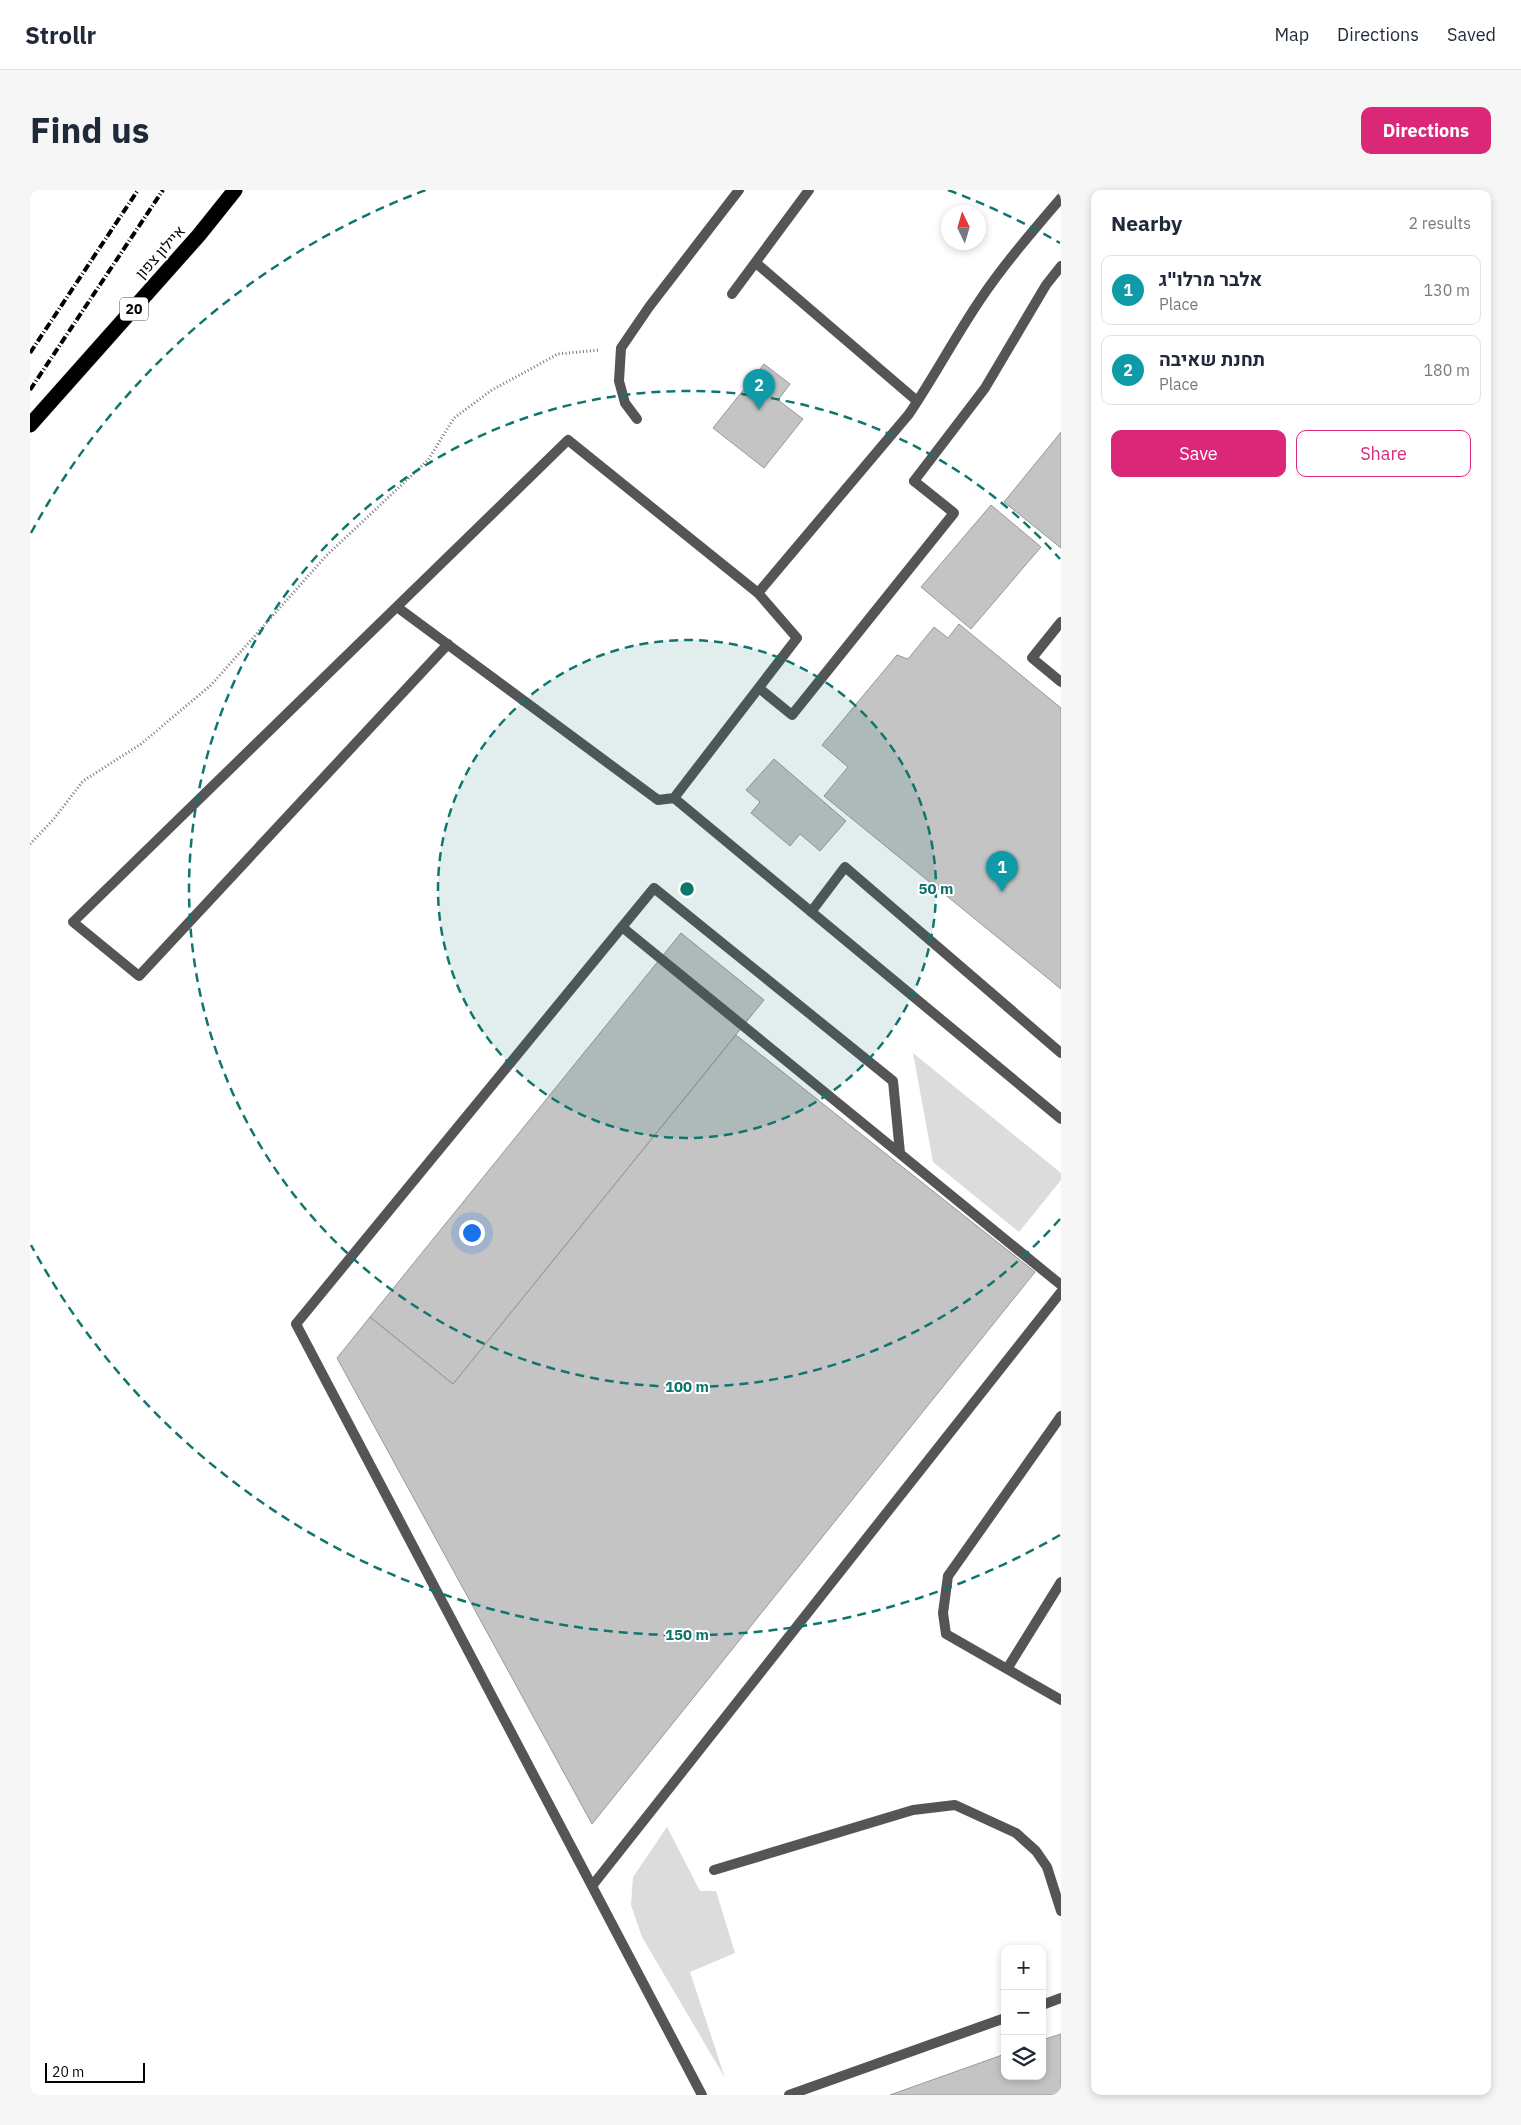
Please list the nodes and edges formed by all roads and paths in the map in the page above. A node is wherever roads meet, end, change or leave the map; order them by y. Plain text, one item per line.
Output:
1 (235, 190) edge
2 (739, 190) edge
3 (809, 190) edge
4 (1061, 198) edge
5 (756, 263) junction
6 (1061, 266) edge
7 (732, 294) dead end
8 (621, 348) junction
9 (917, 402) junction
10 (637, 419) dead end
11 (30, 425) edge
12 (758, 593) junction
13 (397, 606) junction
14 (1061, 622) edge
15 (448, 644) junction
16 (1061, 682) edge
17 (759, 688) junction
18 (674, 798) junction
19 (30, 844) edge
20 (811, 912) junction
21 (622, 927) junction
22 (1061, 1053) edge
23 (1061, 1119) edge
24 (900, 1154) junction
25 (1061, 1285) edge
26 (1061, 1292) edge
27 (1061, 1416) edge
28 (1061, 1582) edge
29 (1007, 1669) junction
30 (1061, 1700) edge
31 (714, 1870) dead end
32 (1057, 1884) edge
33 (592, 1886) junction
34 (1061, 1910) edge
35 (1061, 1998) edge
36 (1046, 2004) edge
37 (1001, 2019) edge
38 (702, 2095) edge
39 (789, 2095) edge

1 - 11 highway, איילון צפון / 20
2 - 8 street
3 - 5 street
4 - 9 street
5 - 7 street
5 - 9 street
6 - 17 street
8 - 10 street
8 - 19 path
9 - 12 street
12 - 13 street
12 - 17 street
13 - 15 street
13 - 15 street
14 - 16 street
15 - 18 street
17 - 18 street
18 - 20 street
20 - 22 street
20 - 23 street
21 - 24 street
21 - 24 street
21 - 33 street
24 - 25 street
26 - 33 street
27 - 29 street
28 - 29 street
29 - 30 street
31 - 32 street
32 - 34 street
33 - 38 street
35 - 36 street
37 - 39 street

